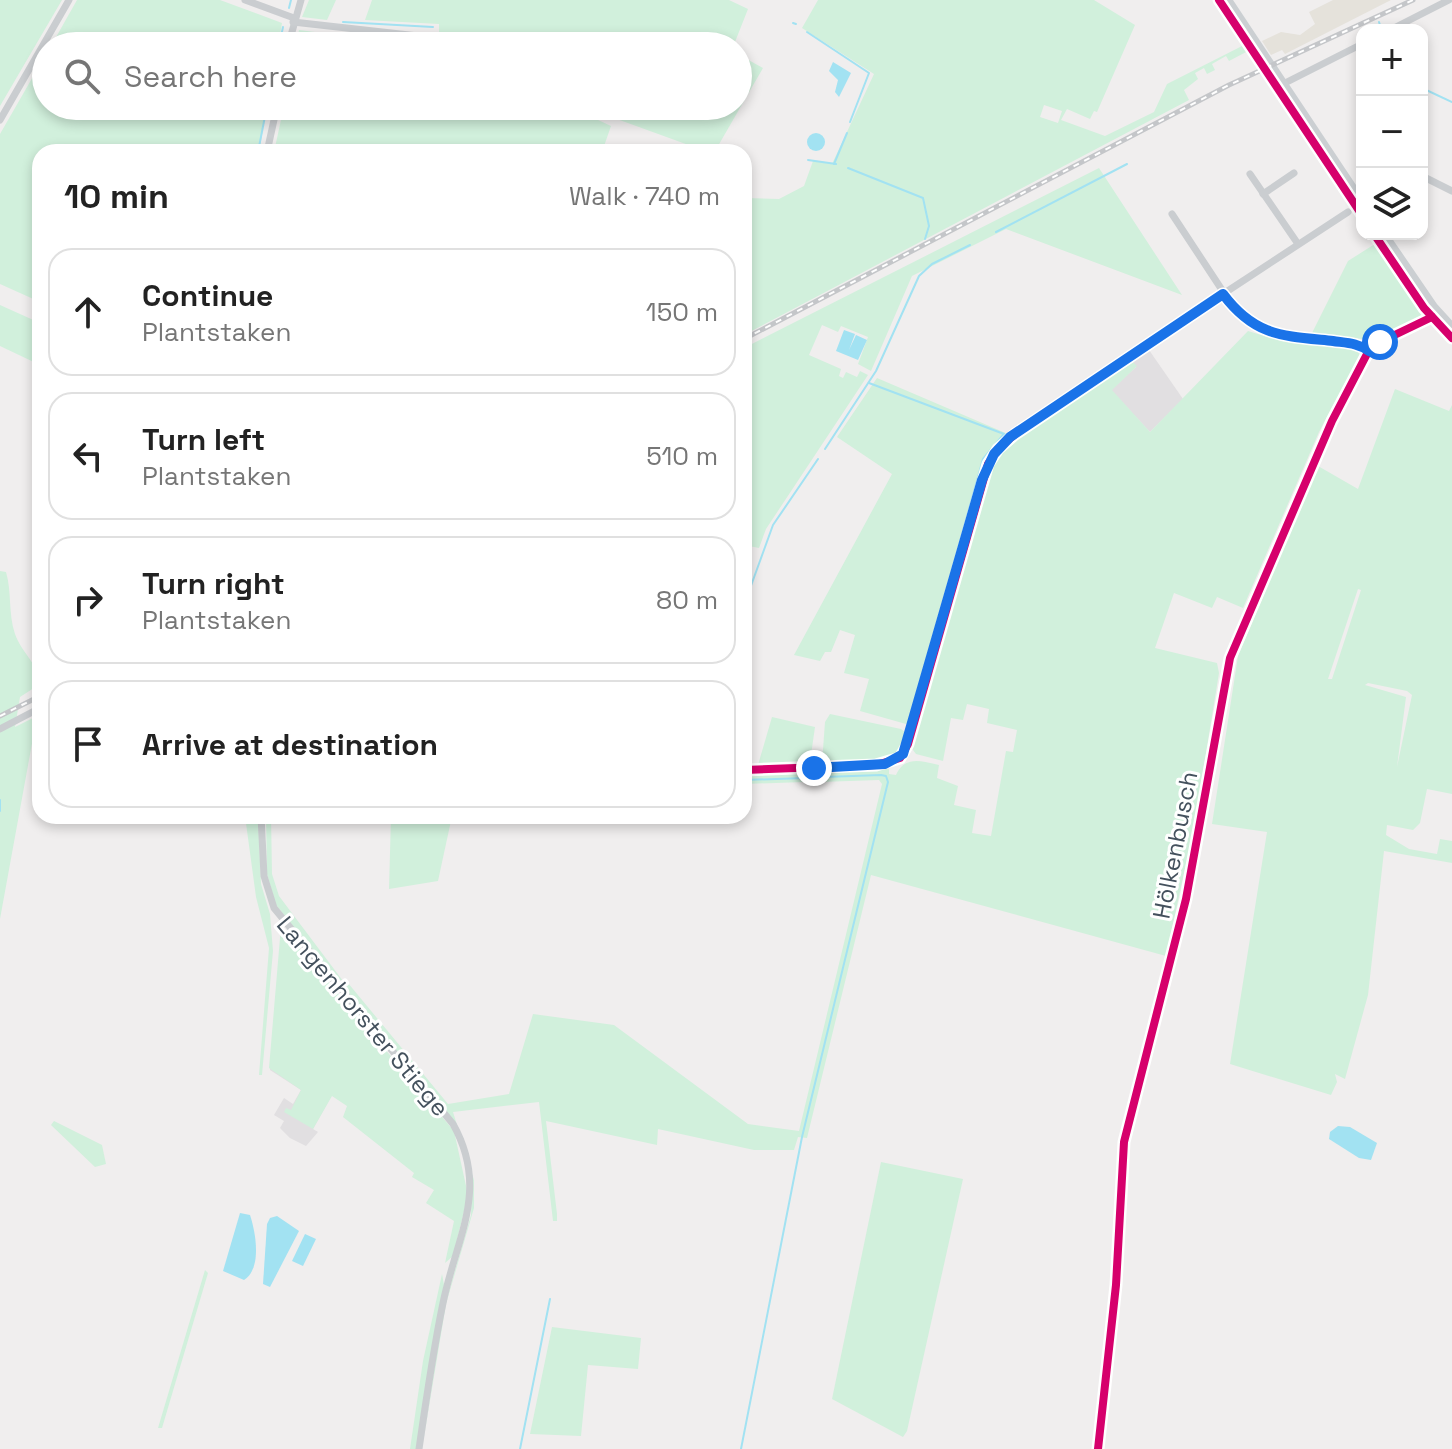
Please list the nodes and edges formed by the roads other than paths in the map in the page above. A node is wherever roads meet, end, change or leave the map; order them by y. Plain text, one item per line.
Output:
1 (69, 0) edge
2 (245, 0) edge
3 (301, 0) edge
4 (1227, 0) edge
5 (1449, 0) edge
6 (294, 20) junction
7 (1402, 24) edge
8 (51, 32) edge
9 (291, 32) edge
10 (387, 32) edge
11 (1356, 47) edge
12 (32, 64) edge
13 (1283, 84) junction
14 (0, 120) edge
15 (274, 120) edge
16 (269, 144) edge
17 (1294, 173) dead end
18 (1250, 174) dead end
19 (1428, 179) edge
20 (1452, 191) edge
21 (1263, 194) junction
22 (1356, 194) edge
23 (1348, 212) dead end
24 (1172, 214) dead end
25 (1387, 240) edge
26 (1298, 244) junction
27 (1224, 294) junction
28 (1438, 314) junction
29 (1452, 328) edge
30 (1369, 351) junction
31 (32, 712) edge
32 (0, 729) edge
33 (752, 770) edge
34 (261, 824) edge
35 (419, 1449) edge
36 (1098, 1449) edge

1 - 8 street
2 - 6 street
3 - 6 street
4 - 13 main road
5 - 7 street
6 - 9 street
6 - 10 street
11 - 13 street
12 - 14 street
13 - 22 main road
15 - 16 street
17 - 21 street
18 - 21 street
19 - 20 street
21 - 26 street
23 - 26 street
24 - 27 street
25 - 28 main road
26 - 27 street
27 - 30 street
27 - 33 street
28 - 29 main road
28 - 30 street
30 - 36 street, Hölkenbusch
31 - 32 street
34 - 35 street, Langenhorster Stiege

